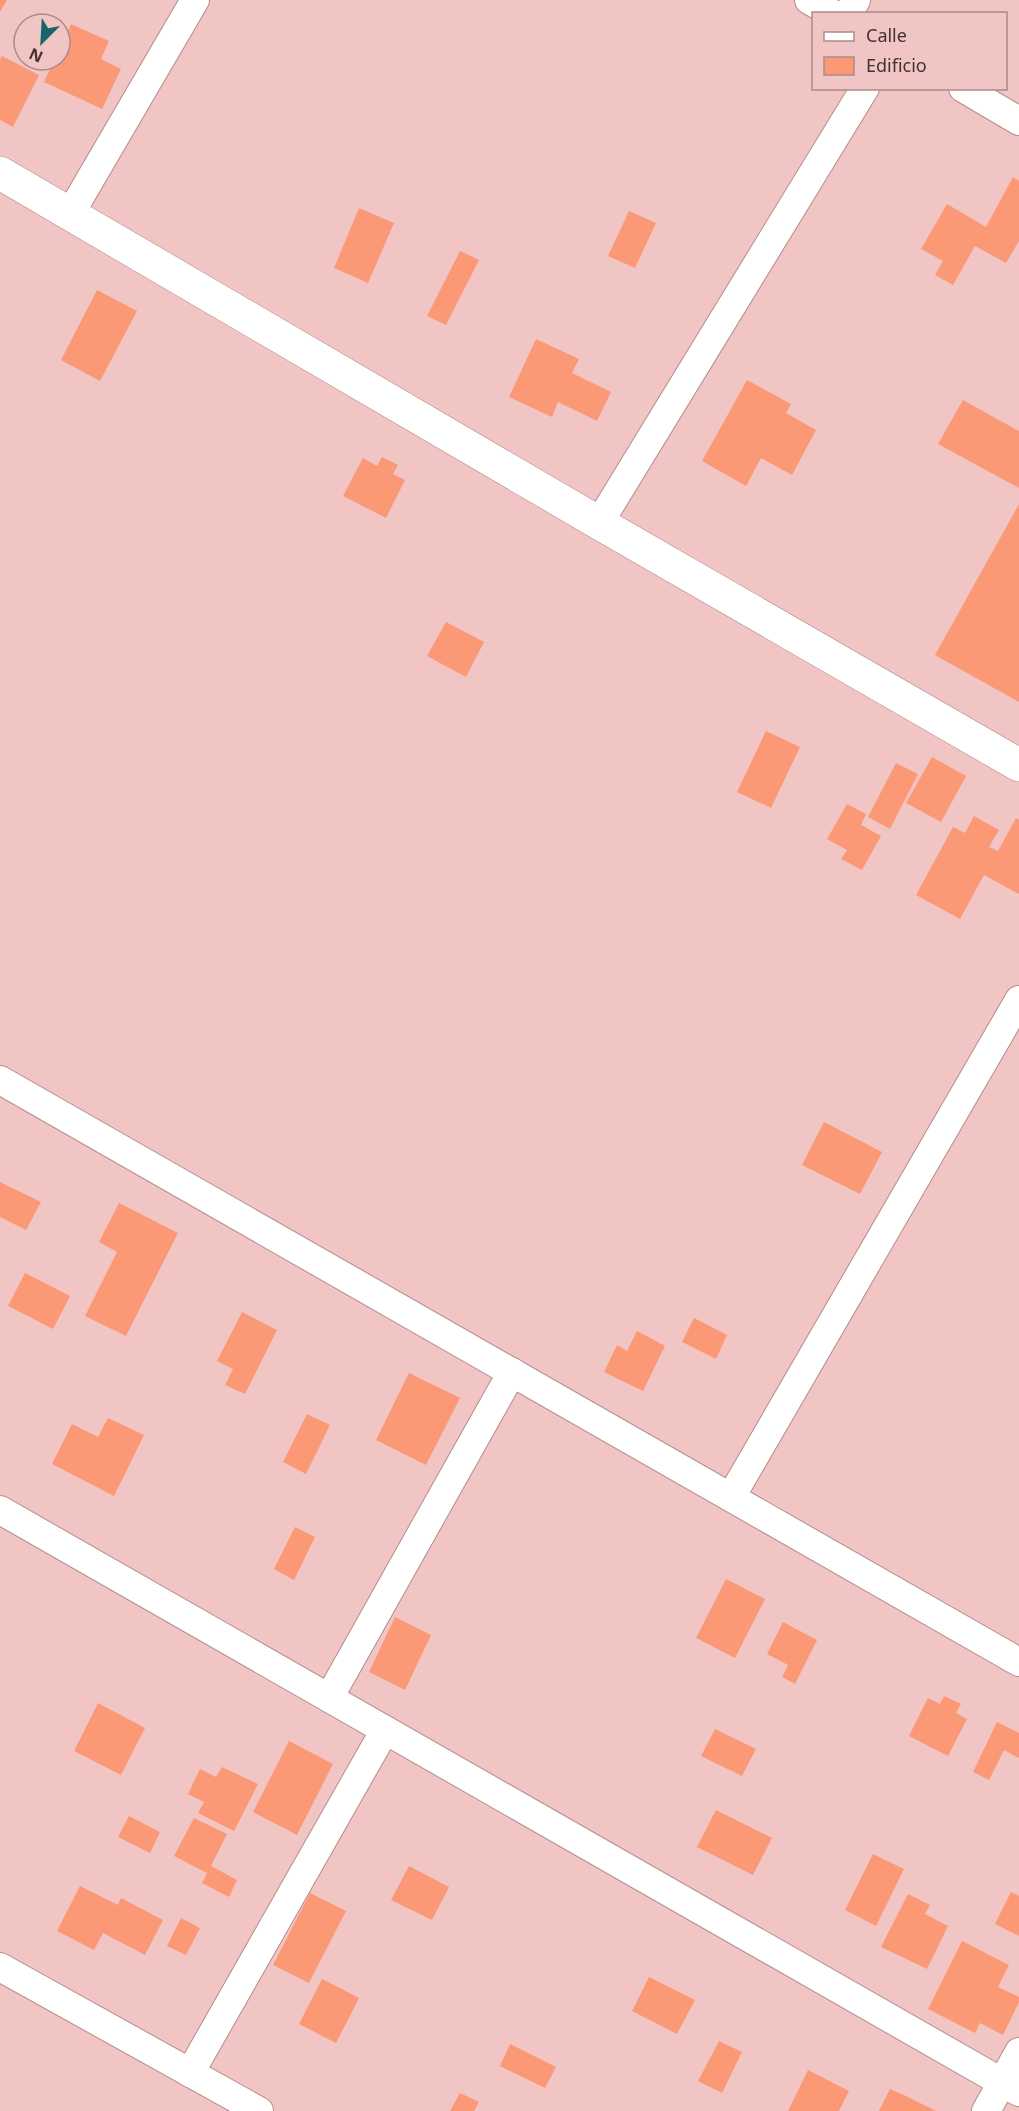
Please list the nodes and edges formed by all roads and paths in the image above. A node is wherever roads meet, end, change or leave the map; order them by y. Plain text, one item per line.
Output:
1 (195, 0) edge
2 (809, 0) edge
3 (830, 12) edge
4 (865, 90) edge
5 (966, 90) edge
6 (1019, 121) edge
7 (0, 173) edge
8 (70, 214) junction
9 (599, 523) junction
10 (1019, 765) edge
11 (1019, 1000) edge
12 (0, 1080) edge
13 (512, 1372) junction
14 (731, 1497) junction
15 (0, 1510) edge
16 (1019, 1662) edge
17 (329, 1698) junction
18 (385, 1730) junction
19 (0, 1967) edge
20 (1019, 2052) edge
21 (190, 2073) junction
22 (1011, 2087) edge
23 (259, 2111) edge
24 (986, 2111) edge

1 - 8 street
2 - 3 street
4 - 9 street
5 - 6 street
7 - 8 street
8 - 9 street
9 - 10 street
11 - 14 street
12 - 13 street
13 - 14 street
13 - 17 street
14 - 16 street
15 - 17 street
17 - 18 street
18 - 21 street
18 - 22 street
19 - 21 street
20 - 22 street
21 - 23 street
22 - 24 street

